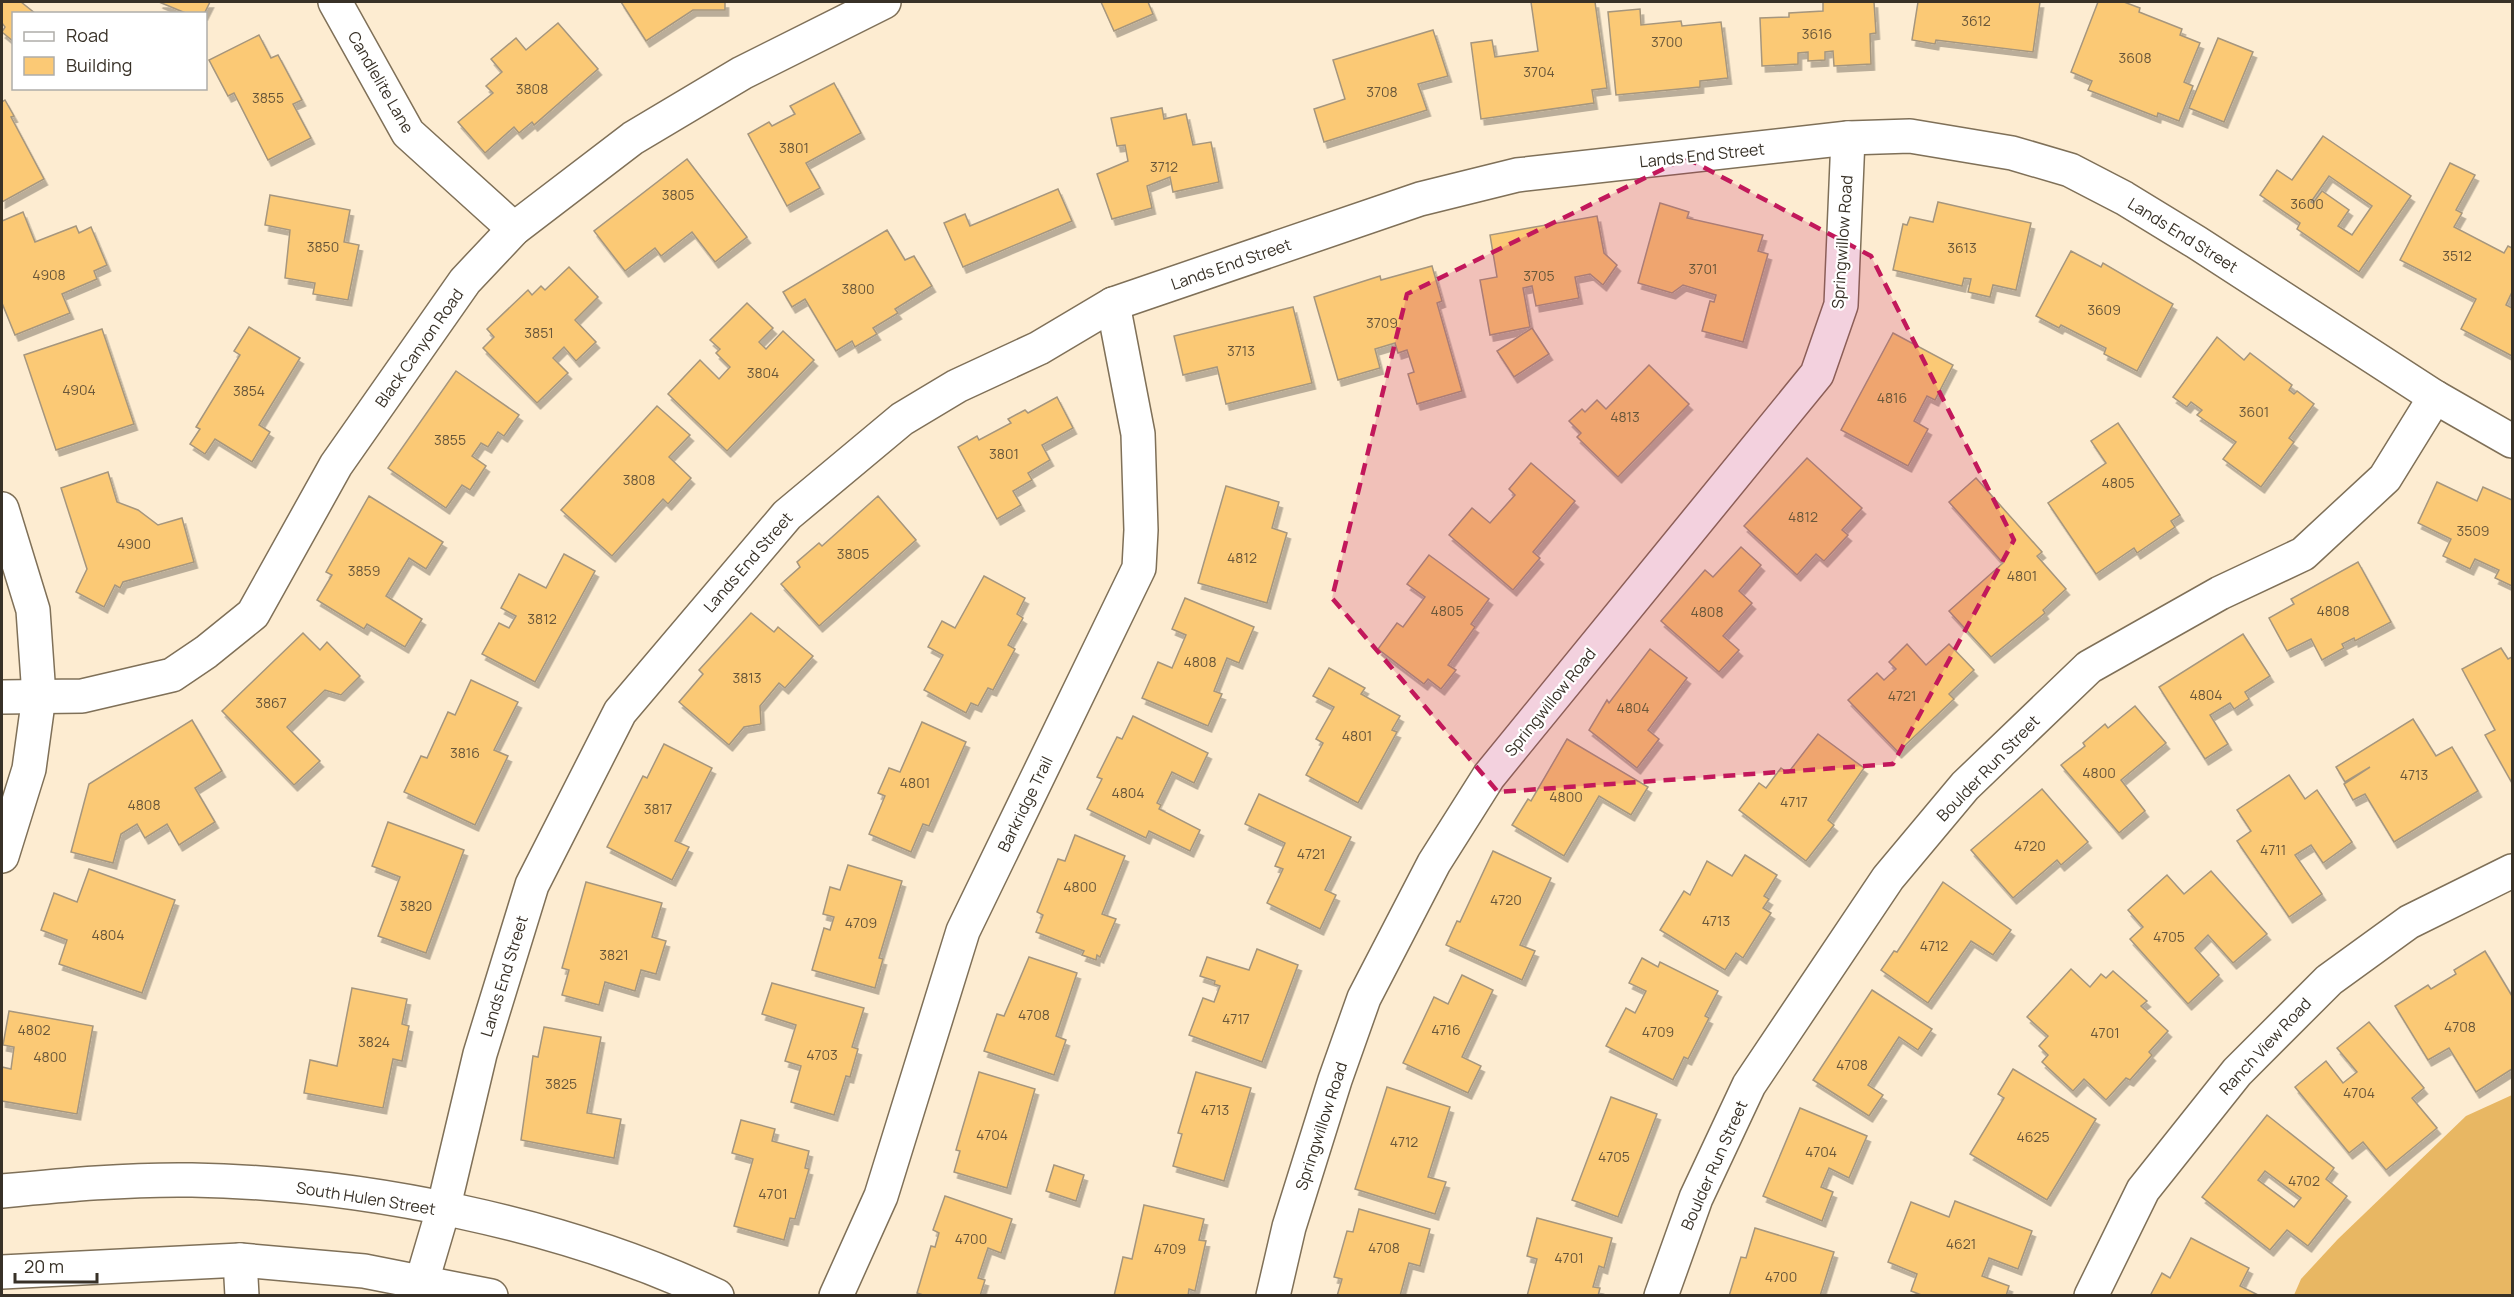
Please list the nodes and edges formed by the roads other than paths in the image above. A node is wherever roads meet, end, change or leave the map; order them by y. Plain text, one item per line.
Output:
1 (335, 2) edge
2 (884, 2) edge
3 (1848, 138) junction
4 (514, 230) junction
5 (1113, 304) junction
6 (2435, 397) junction
7 (2512, 441) edge
8 (2, 509) edge
9 (39, 696) junction
10 (2, 697) edge
11 (2, 856) edge
12 (2512, 871) edge
13 (2, 1191) edge
14 (443, 1210) junction
15 (240, 1260) junction
16 (2, 1272) edge
17 (422, 1281) junction
18 (242, 1296) edge
19 (491, 1296) edge
20 (717, 1296) edge
21 (836, 1296) edge
22 (1273, 1296) edge
23 (1661, 1296) edge
24 (2091, 1296) edge

1 - 4 street, Candlelite Lane
2 - 4 street, Black Canyon Road
3 - 5 street, Lands End Street
3 - 6 street, Lands End Street
3 - 22 street, Springwillow Road
4 - 9 street, Black Canyon Road
5 - 14 street, Lands End Street
5 - 21 street, Barkridge Trail
6 - 7 street, Lands End Street
6 - 23 street, Boulder Run Street
8 - 9 street
9 - 10 street, Black Canyon Road
9 - 11 street
12 - 24 street, Ranch View Road
13 - 14 street, South Hulen Street
14 - 17 street, Lands End Street
14 - 20 street, South Hulen Street
15 - 16 street
15 - 17 street
15 - 18 street
17 - 19 street

